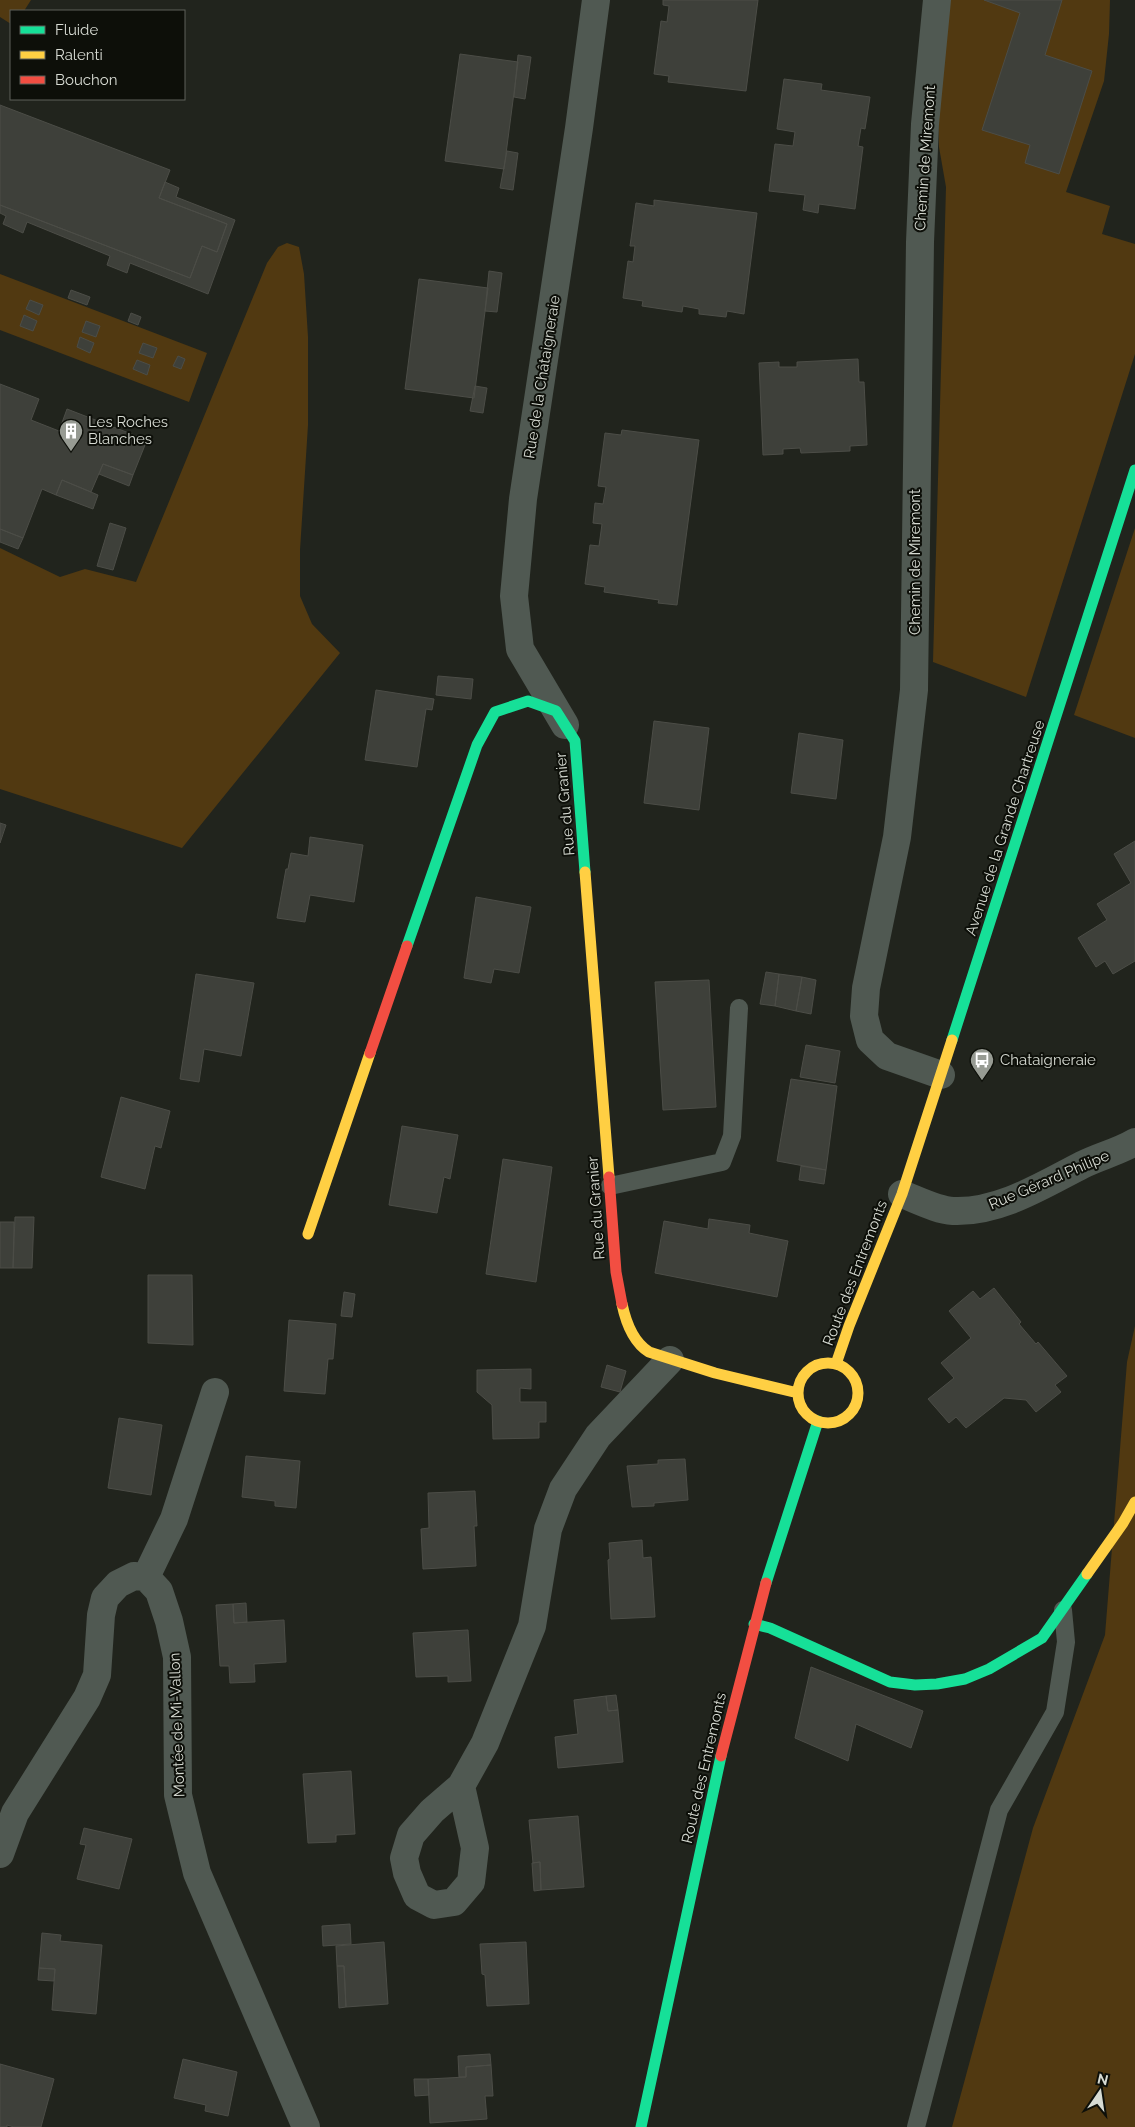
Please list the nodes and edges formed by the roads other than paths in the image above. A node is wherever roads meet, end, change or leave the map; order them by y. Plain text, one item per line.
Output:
1 (596, 0) edge
2 (938, 0) edge
3 (1135, 470) edge
4 (575, 741) junction
5 (739, 1008) dead end
6 (941, 1075) junction
7 (1135, 1142) edge
8 (610, 1186) junction
9 (902, 1194) junction
10 (308, 1234) dead end
11 (670, 1360) junction
12 (836, 1364) junction
13 (215, 1392) dead end
14 (798, 1393) junction
15 (818, 1421) junction
16 (1135, 1502) edge
17 (146, 1577) junction
18 (1063, 1610) junction
19 (754, 1624) junction
20 (461, 1786) dead end
21 (0, 1854) edge
22 (306, 2127) edge
23 (641, 2127) edge
24 (916, 2127) edge

1 - 4 street, Rue de la Châtaigneraie
2 - 6 street, Chemin de Miremont
3 - 6 street, Avenue de la Grande Chartreuse
4 - 8 street, Rue du Granier
4 - 10 street, Rue du Granier
5 - 8 lane
6 - 9 street, Avenue de la Grande Chartreuse
7 - 9 street, Rue Gérard Philipe
8 - 11 street, Rue du Granier
9 - 12 street, Route des Entremonts
11 - 14 street, Rue du Granier
11 - 20 street
12 - 14 street, Route des Entremonts
12 - 15 street, Route des Entremonts
13 - 17 street
14 - 15 street
15 - 19 street, Route des Entremonts
16 - 18 street
17 - 21 street
17 - 22 street, Montée de Mi-Vallon
18 - 19 street
18 - 24 lane
19 - 23 street, Route des Entremonts

